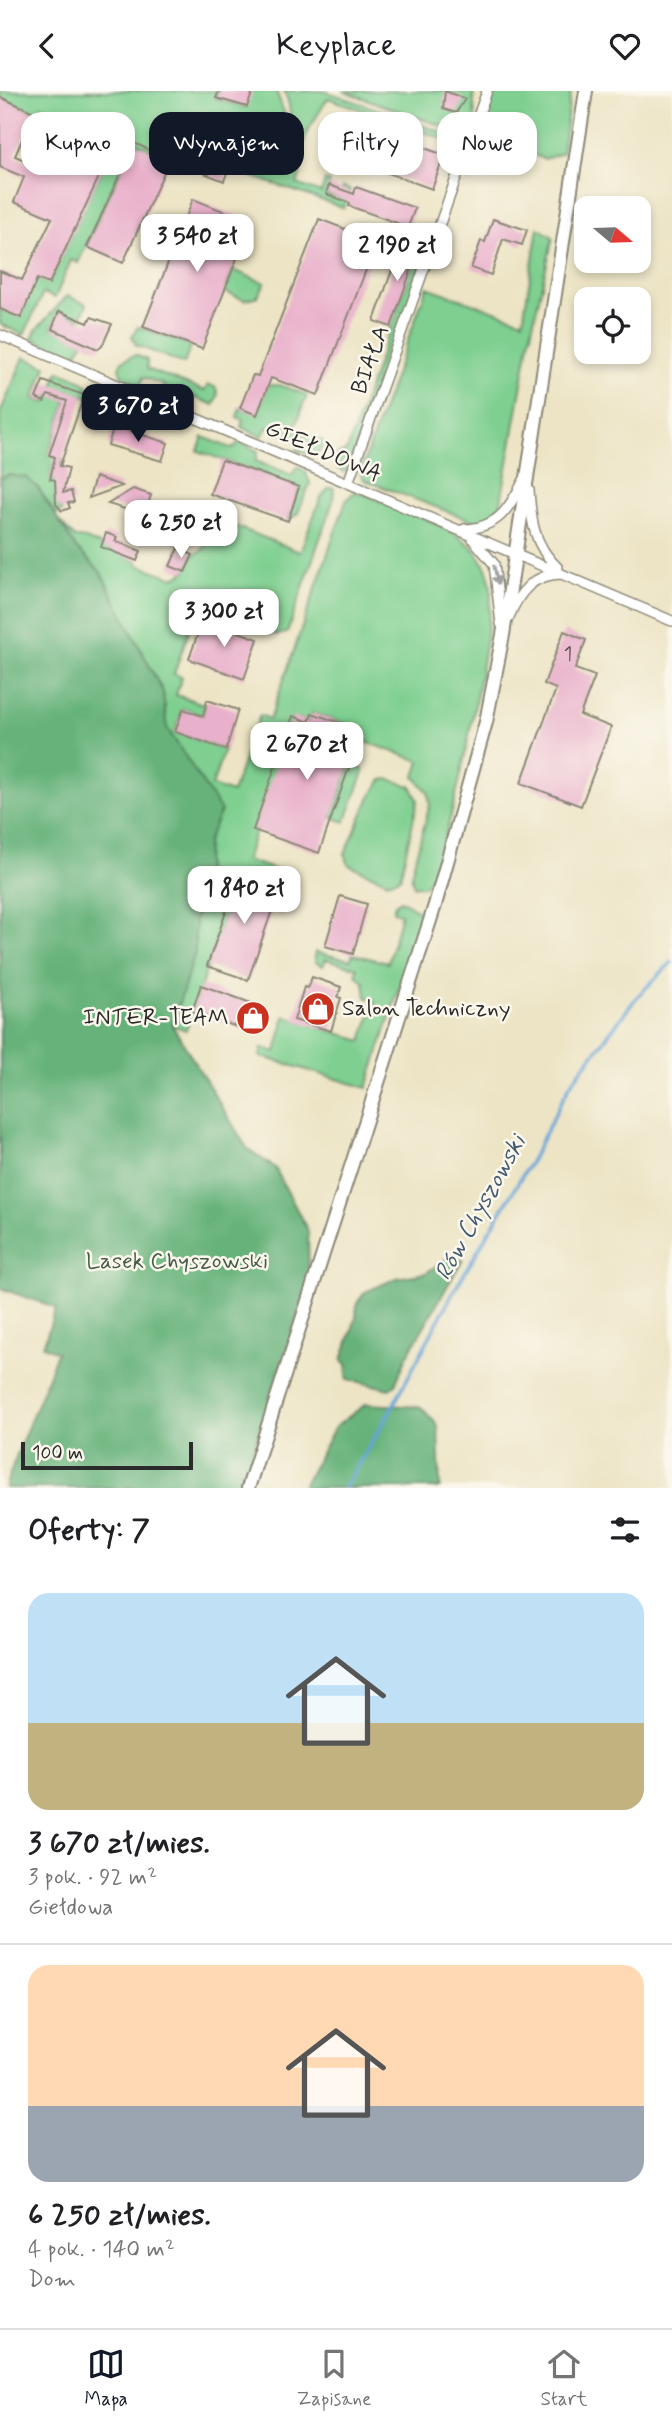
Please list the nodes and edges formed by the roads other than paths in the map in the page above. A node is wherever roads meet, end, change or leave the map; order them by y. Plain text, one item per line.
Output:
1 (487, 91) edge
2 (586, 91) edge
3 (0, 335) edge
4 (528, 470) junction
5 (348, 483) junction
6 (459, 529) junction
7 (516, 553) junction
8 (564, 574) junction
9 (672, 621) edge
10 (503, 635) junction
11 (248, 1488) edge

1 - 5 street, BIAŁA
2 - 4 main road
3 - 5 street, GIEŁDOWA
4 - 6 street
4 - 7 main road
4 - 8 street
5 - 6 street, GIEŁDOWA
6 - 7 street, GIEŁDOWA
6 -> 10 street
7 - 8 street, GIEŁDOWA
7 - 10 main road
8 - 9 street, GIEŁDOWA
8 - 10 street
10 - 11 main road

